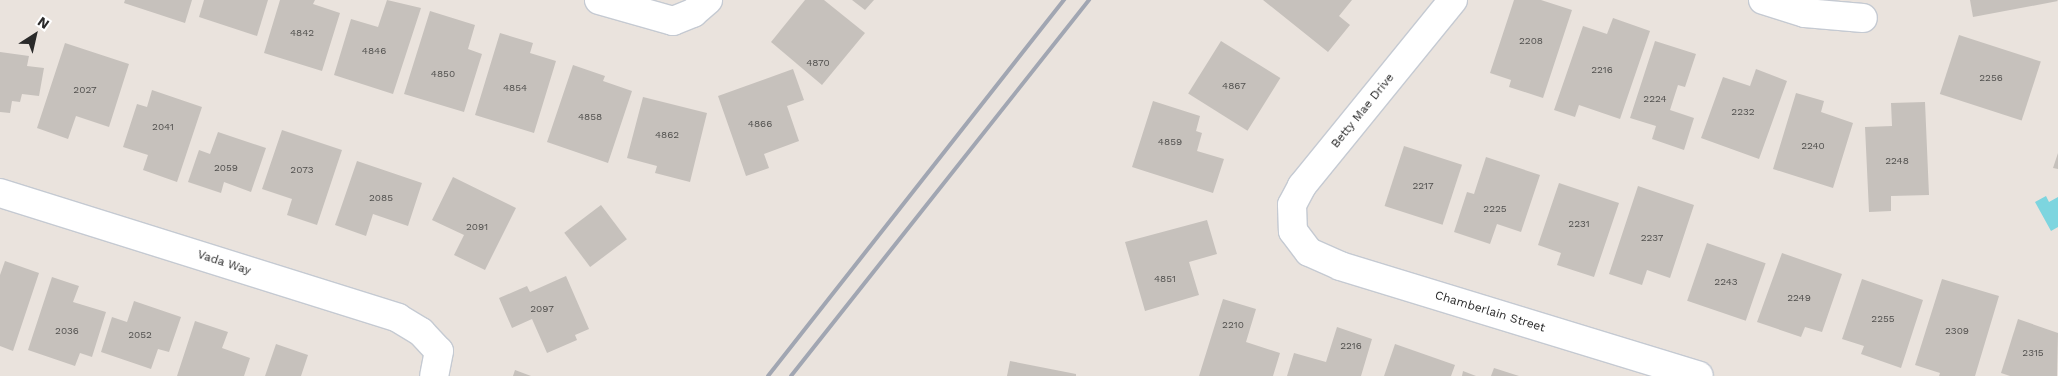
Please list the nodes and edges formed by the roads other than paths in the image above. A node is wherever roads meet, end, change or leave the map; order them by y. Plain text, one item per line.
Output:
1 (599, 0) edge
2 (708, 0) edge
3 (1453, 0) edge
4 (1763, 0) edge
5 (1863, 18) dead end
6 (0, 193) edge
7 (1293, 231) joint
8 (437, 364) edge
9 (1699, 376) edge

1 - 2 street
3 - 7 street, Betty Mae Drive
4 - 5 street
6 - 8 street, Vada Way
7 - 9 street, Chamberlain Street

